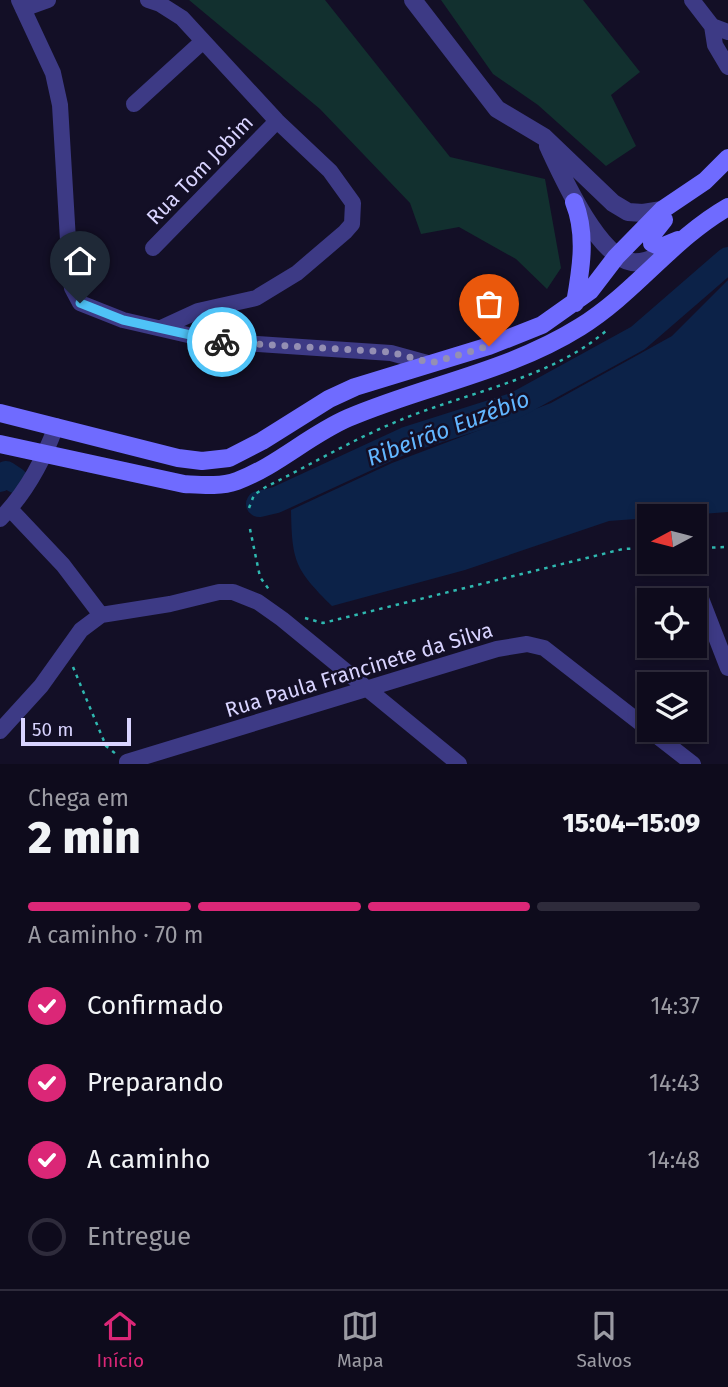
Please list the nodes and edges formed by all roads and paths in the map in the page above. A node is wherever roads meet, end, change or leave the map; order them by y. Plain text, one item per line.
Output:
1 (48, 0) edge
2 (148, 0) edge
3 (412, 0) edge
4 (692, 0) edge
5 (21, 5) edge
6 (712, 26) junction
7 (728, 32) edge
8 (202, 42) junction
9 (728, 67) edge
10 (134, 104) dead end
11 (277, 121) junction
12 (544, 137) junction
13 (728, 158) edge
14 (705, 181) junction
15 (574, 202) junction
16 (728, 207) edge
17 (662, 210) junction
18 (682, 238) junction
19 (153, 248) dead end
20 (669, 252) junction
21 (616, 257) junction
22 (575, 303) junction
23 (161, 328) junction
24 (431, 363) junction
25 (0, 413) edge
26 (56, 426) junction
27 (0, 444) edge
28 (46, 454) junction
29 (264, 488) dead end
30 (249, 508) dead end
31 (5, 514) edge
32 (250, 529) dead end
33 (728, 547) edge
34 (637, 548) edge
35 (707, 548) edge
36 (274, 596) dead end
37 (707, 614) edge
38 (101, 615) junction
39 (302, 617) dead end
40 (67, 652) junction
41 (728, 668) edge
42 (367, 690) junction
43 (0, 730) edge
44 (127, 762) joint
45 (459, 764) edge
46 (693, 764) edge

1 - 5 street
2 - 8 street
3 - 12 street
4 - 6 street
5 - 23 street
6 - 7 street
6 - 9 street
8 - 10 street
8 - 11 street
11 - 19 street, Rua Tom Jobim
11 - 23 street
12 - 15 street
12 - 17 street
13 - 14 main road
14 - 17 main road
14 - 18 main road
15 - 21 street
15 - 22 main road
16 - 18 main road
17 - 21 main road
18 - 20 main road
20 - 21 street
20 - 28 main road
21 - 22 main road
22 - 24 main road
23 - 24 street
24 - 26 main road
25 - 26 main road
26 - 28 street
27 - 28 main road
28 - 31 street
29 - 30 path
31 - 38 street
32 - 36 path
33 - 35 path
34 - 39 path
37 - 41 street
38 - 40 street
38 - 42 street
40 - 43 street
40 - 44 path
42 - 44 street, Rua Paula Francinete da Silva
42 - 45 street
42 - 46 street, Rua Paula Francinete da Silva

